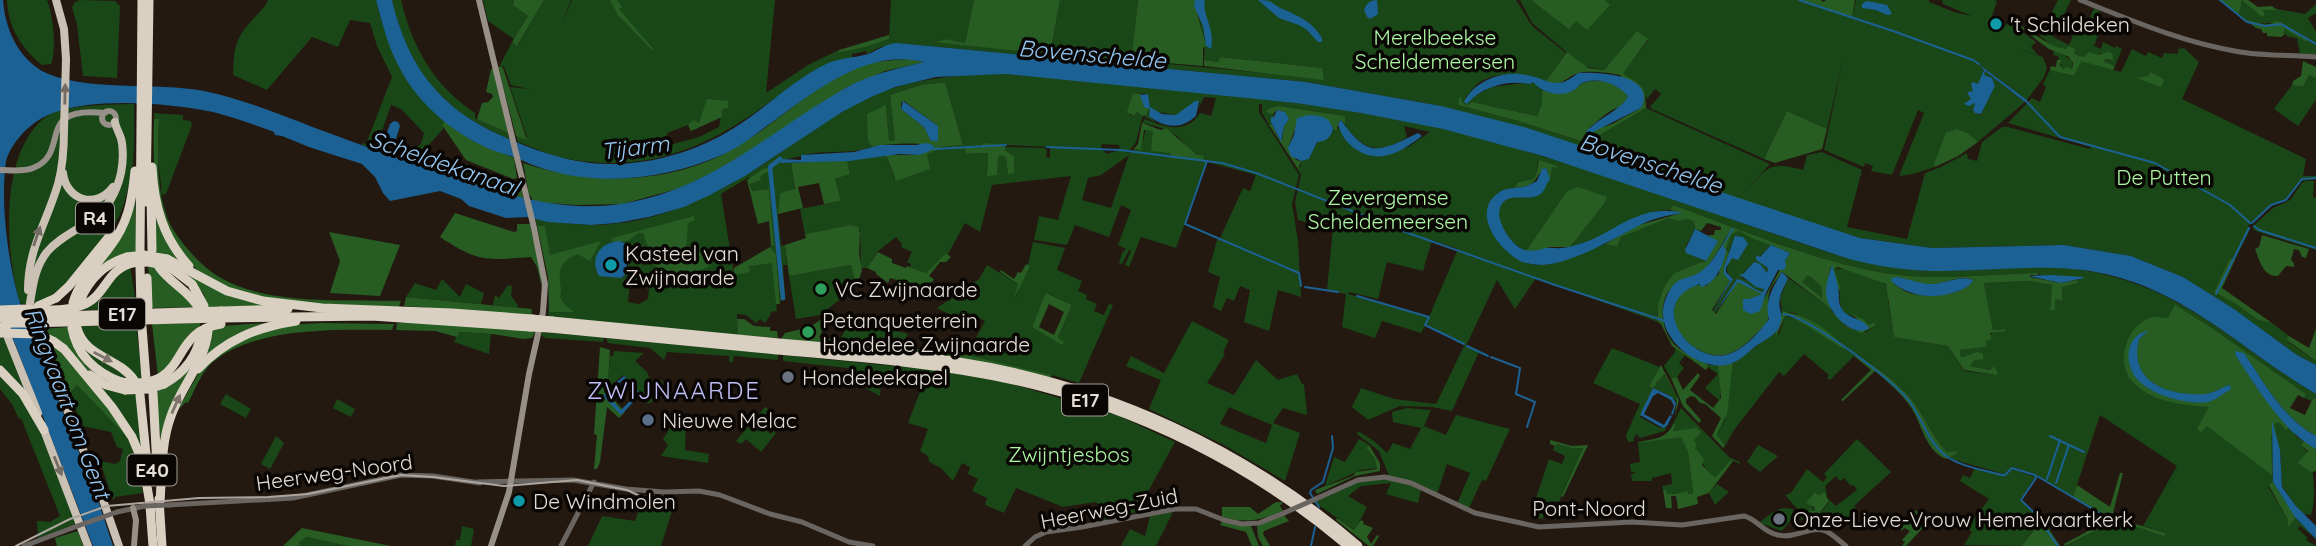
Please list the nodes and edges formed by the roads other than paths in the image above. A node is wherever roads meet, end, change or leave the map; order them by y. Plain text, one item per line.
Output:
1 (56, 0) edge
2 (142, 0) edge
3 (149, 0) edge
4 (479, 0) edge
5 (2080, 0) edge
6 (2316, 57) edge
7 (146, 72) junction
8 (101, 114) junction
9 (144, 118) junction
10 (113, 123) junction
11 (150, 147) junction
12 (62, 163) junction
13 (0, 170) edge
14 (134, 173) junction
15 (169, 263) junction
16 (143, 265) dead end
17 (159, 267) dead end
18 (204, 278) junction
19 (144, 308) dead end
20 (0, 310) edge
21 (20, 310) junction
22 (322, 312) junction
23 (0, 318) edge
24 (221, 318) junction
25 (304, 319) junction
26 (0, 325) edge
27 (145, 326) dead end
28 (4, 335) edge
29 (39, 336) junction
30 (787, 347) junction
31 (78, 365) junction
32 (0, 370) edge
33 (149, 378) dead end
34 (189, 378) junction
35 (134, 380) dead end
36 (123, 386) junction
37 (147, 394) junction
38 (44, 430) junction
39 (594, 482) junction
40 (512, 484) junction
41 (1320, 497) joint
42 (164, 503) junction
43 (133, 508) junction
44 (148, 508) junction
45 (24, 546) edge
46 (88, 546) edge
47 (119, 546) edge
48 (134, 546) edge
49 (155, 546) edge
50 (162, 546) edge
51 (491, 546) edge
52 (561, 546) edge
53 (873, 546) edge
54 (1025, 546) edge
55 (1348, 546) edge
56 (1358, 546) edge
57 (1846, 546) edge

12 -> 1 highway, R4, bridge
2 - 7 highway
3 - 7 highway
4 - 40 main road
5 - 6 street
7 - 9 highway
8 - 10 main road
8 - 10 main road
8 - 13 main road
9 - 11 highway
9 - 11 highway
9 - 14 highway
10 - 12 highway, R4
10 -> 12 highway, R4
11 - 18 highway
14 - 15 highway, bridge
14 - 21 highway, bridge
15 - 17 highway
15 - 18 highway
15 - 21 highway, E17, bridge
16 - 19 highway
18 - 22 highway
20 - 21 highway, E17
22 - 24 highway, E17
22 - 25 highway
22 - 30 highway, E17, bridge
23 - 24 highway, E17, bridge
24 - 25 highway
24 - 26 highway, E17, bridge
24 - 36 highway, bridge
25 - 34 highway
27 - 33 highway
28 - 29 highway, bridge
28 - 38 highway
29 - 31 highway
29 - 47 highway
30 - 55 highway, E17
30 - 56 highway, E17
31 - 36 highway
31 - 44 highway
32 - 38 highway
34 - 36 highway, bridge
42 -> 34 highway
36 -> 35 highway
37 - 42 highway, E40
37 - 44 highway
37 - 49 highway, E40
38 -> 46 highway
39 - 40 street, Heerweg-Noord
39 - 52 street
39 - 53 street
40 - 42 street, Heerweg-Noord
40 - 51 main road
41 - 54 street, Heerweg-Zuid, bridge
41 - 57 street, Pont-Noord
42 - 44 street, Heerweg-Noord, bridge
42 - 50 highway, E40
43 - 44 street, Heerweg-Noord
43 - 45 street, Heerweg-Noord, bridge
43 - 48 main road
44 - 49 highway

